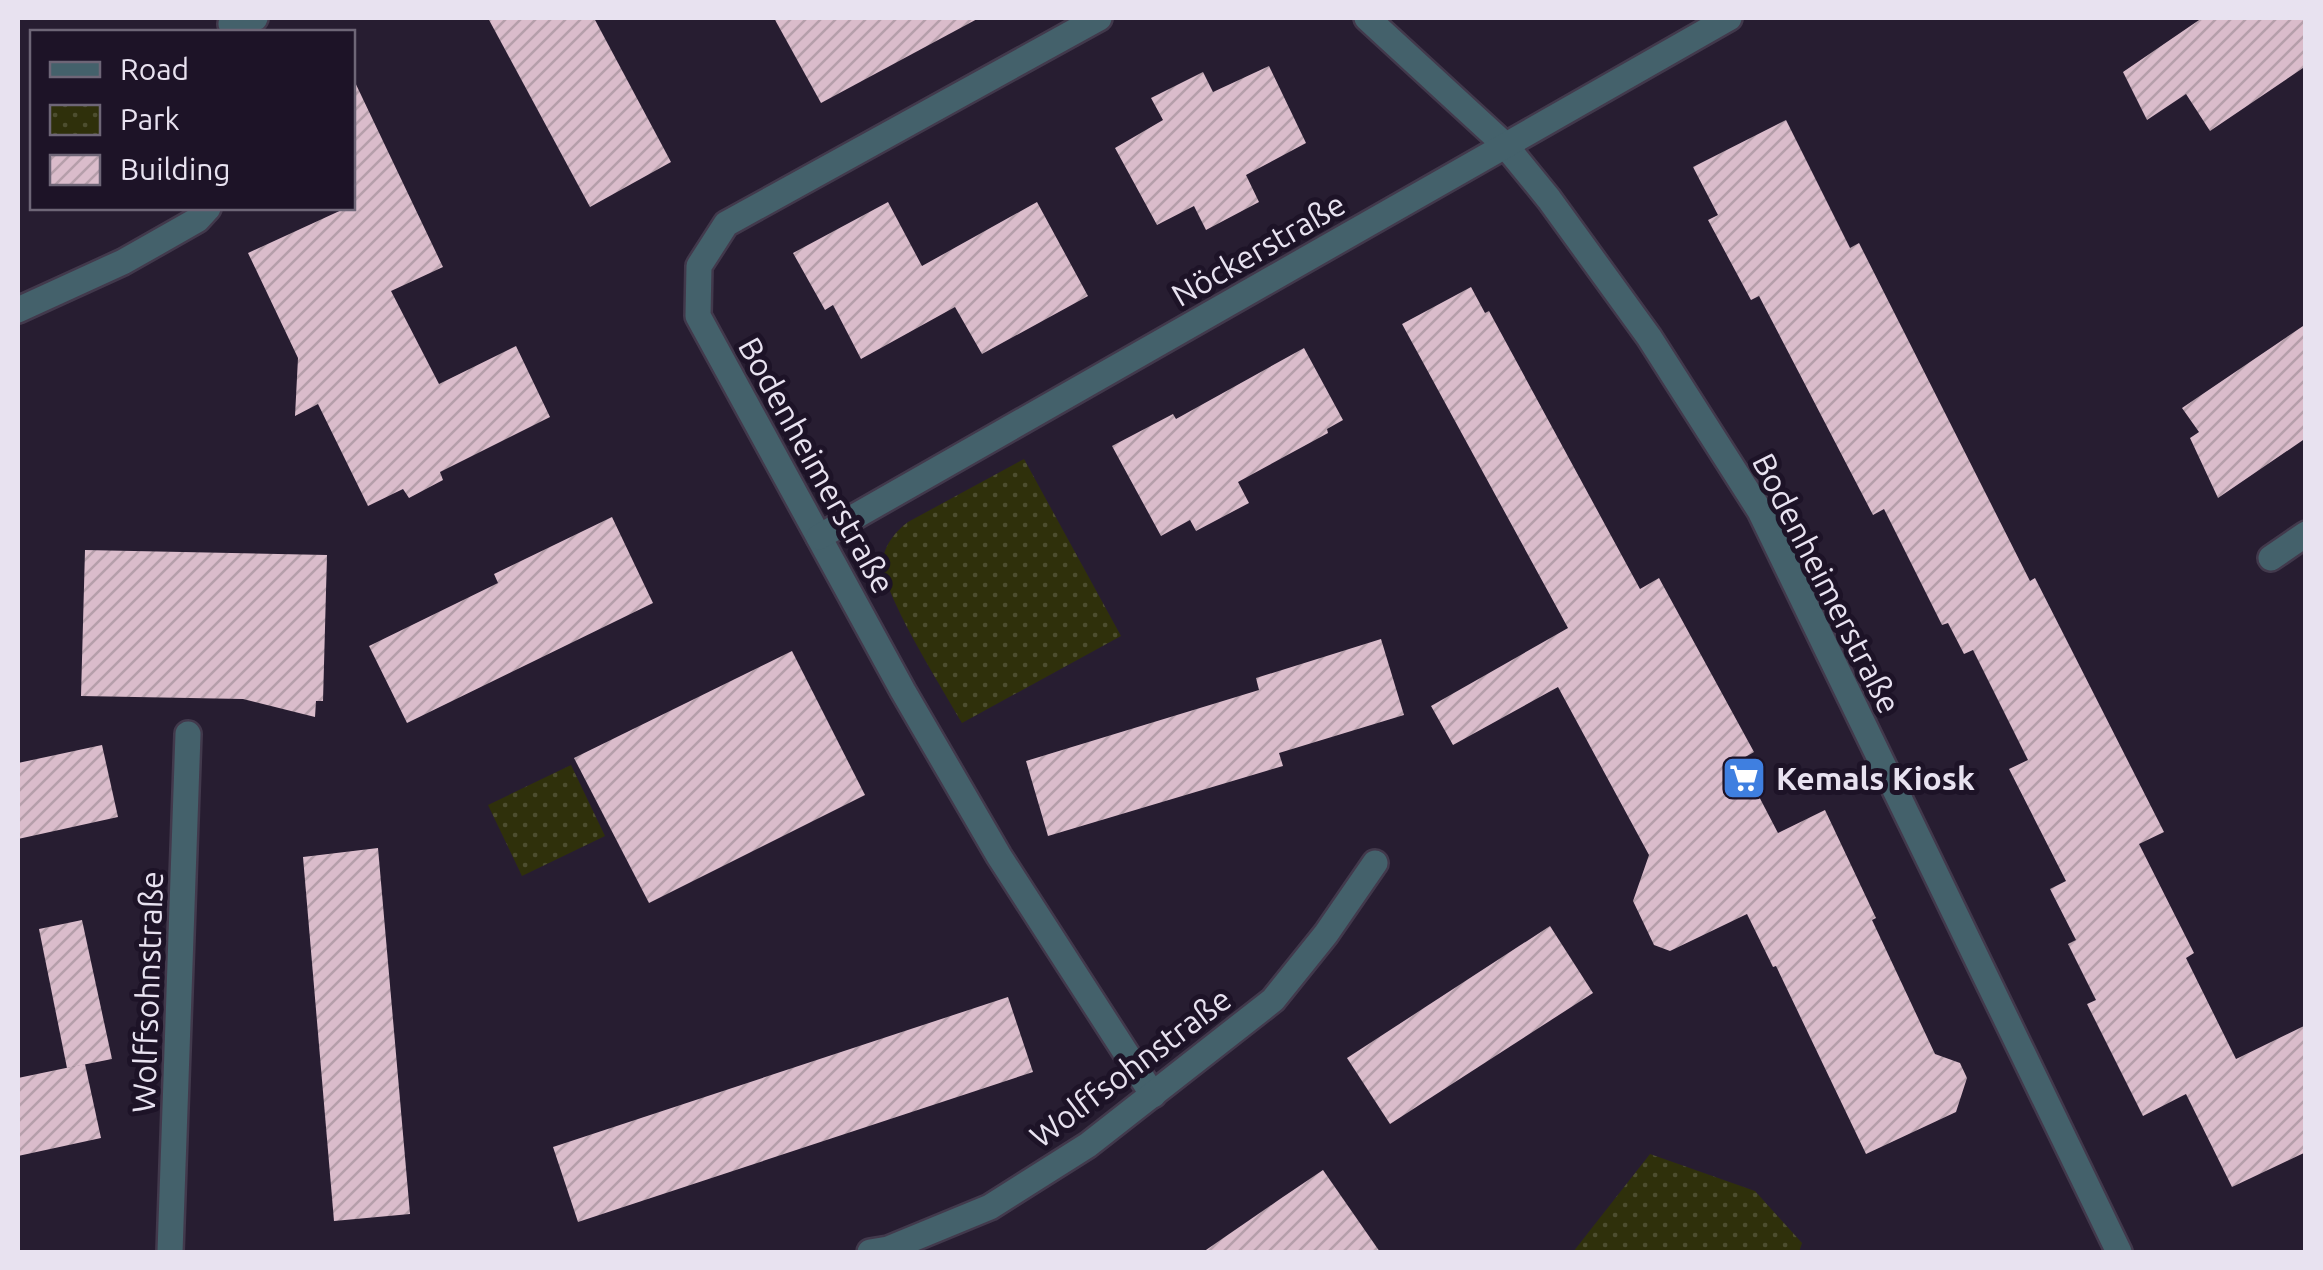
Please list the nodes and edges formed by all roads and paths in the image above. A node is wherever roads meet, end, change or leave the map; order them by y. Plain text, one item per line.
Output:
1 (1100, 18) edge
2 (1367, 18) edge
3 (1729, 18) edge
4 (1505, 145) junction
5 (206, 210) edge
6 (18, 310) edge
7 (2306, 534) edge
8 (818, 537) junction
9 (2271, 558) dead end
10 (188, 734) dead end
11 (1375, 863) dead end
12 (1153, 1095) junction
13 (170, 1252) edge
14 (870, 1252) edge
15 (2119, 1252) edge

1 - 8 street, Bodenheimerstraße
2 - 4 street, Bodenheimerstraße
3 - 4 street, Nöckerstraße
4 - 8 street, Nöckerstraße
4 - 15 street, Bodenheimerstraße
5 - 6 street
7 - 9 street
8 - 12 street, Bodenheimerstraße
10 - 13 street, Wolffsohnstraße
11 - 12 street, Wolffsohnstraße
12 - 14 street, Wolffsohnstraße

